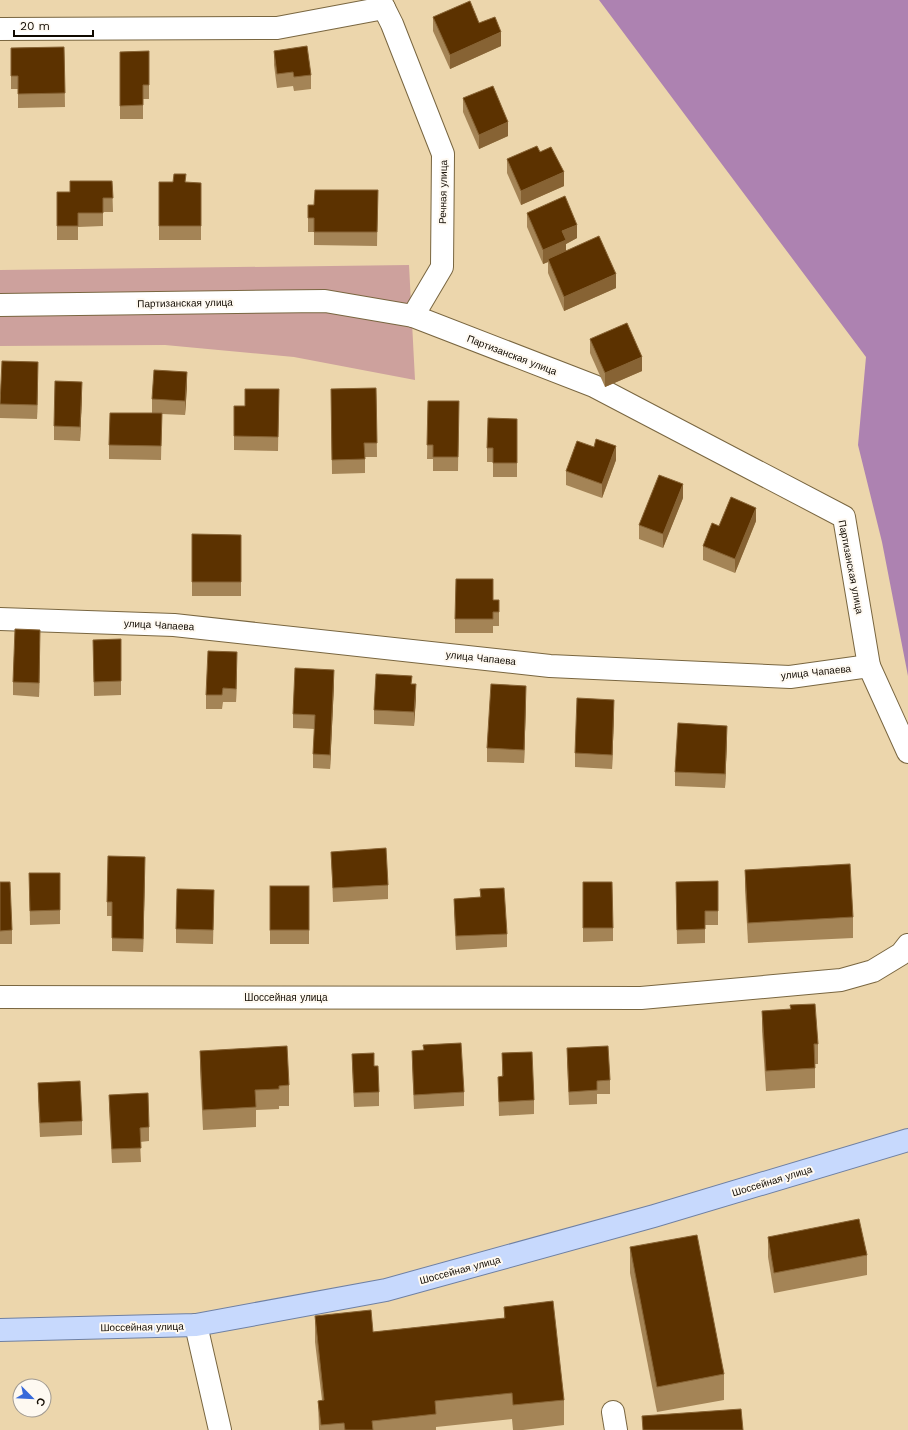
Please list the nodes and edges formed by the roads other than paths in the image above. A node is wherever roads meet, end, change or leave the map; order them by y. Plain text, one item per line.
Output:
1 (382, 4) edge
2 (0, 29) edge
3 (0, 304) edge
4 (413, 316) junction
5 (0, 619) edge
6 (869, 666) junction
7 (908, 752) edge
8 (905, 950) edge
9 (0, 997) edge
10 (908, 1140) edge
11 (196, 1325) junction
12 (0, 1330) edge
13 (220, 1430) edge

1 - 2 street
1 - 4 street, Речная улица
3 - 4 street, Партизанская улица
4 - 6 street, Партизанская улица
5 - 6 street, улица Чапаева
6 - 7 street
8 - 9 street, Шоссейная улица
10 - 11 main road, Шоссейная улица
11 - 12 main road, Шоссейная улица
11 - 13 street

